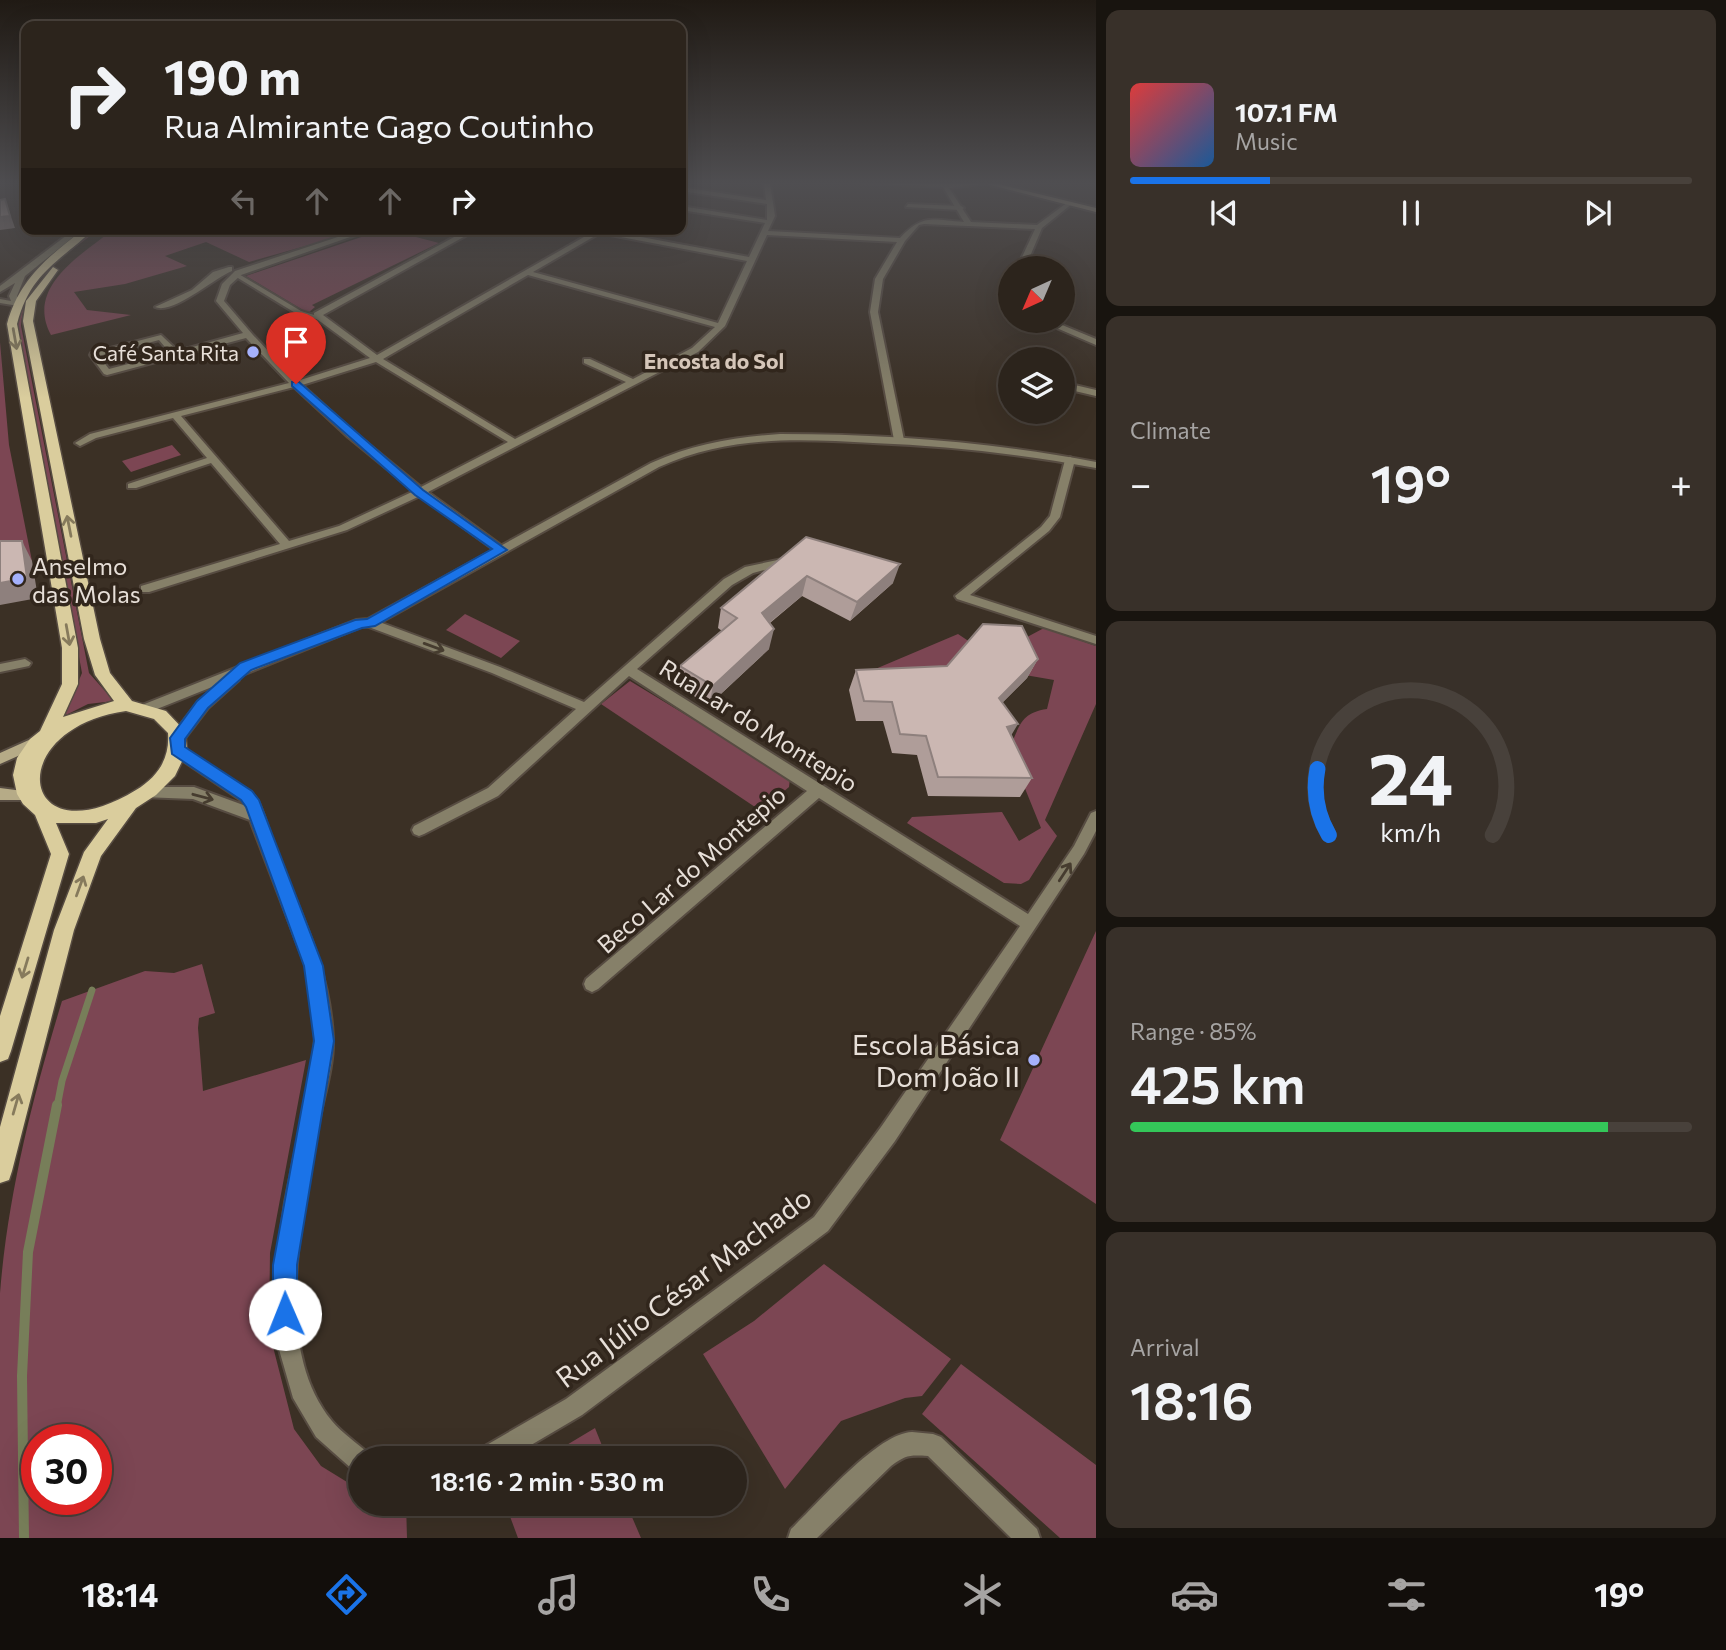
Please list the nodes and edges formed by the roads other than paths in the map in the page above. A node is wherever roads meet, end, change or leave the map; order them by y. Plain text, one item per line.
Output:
1 (48, 255) edge
2 (59, 255) edge
3 (74, 255) edge
4 (285, 255) edge
5 (426, 255) edge
6 (557, 255) edge
7 (724, 255) edge
8 (754, 255) edge
9 (893, 255) edge
10 (751, 260) junction
11 (232, 272) junction
12 (528, 273) junction
13 (22, 275) junction
14 (0, 290) edge
15 (195, 292) junction
16 (221, 295) junction
17 (0, 301) edge
18 (16, 304) junction
19 (159, 307) dead end
20 (320, 318) junction
21 (720, 326) junction
22 (1074, 333) edge
23 (246, 335) junction
24 (1096, 342) edge
25 (176, 354) junction
26 (377, 359) junction
27 (587, 361) dead end
28 (633, 382) junction
29 (296, 384) junction
30 (1075, 388) edge
31 (1096, 393) edge
32 (176, 416) junction
33 (899, 440) junction
34 (80, 443) dead end
35 (516, 443) junction
36 (213, 459) junction
37 (1070, 460) junction
38 (1096, 465) edge
39 (132, 486) dead end
40 (419, 492) junction
41 (286, 544) junction
42 (501, 550) junction
43 (787, 561) edge
44 (145, 589) dead end
45 (370, 623) junction
46 (1096, 640) edge
47 (25, 663) dead end
48 (246, 667) junction
49 (0, 668) edge
50 (628, 670) junction
51 (126, 705) junction
52 (146, 708) junction
53 (585, 708) junction
54 (44, 736) junction
55 (178, 744) junction
56 (0, 758) edge
57 (819, 789) junction
58 (0, 794) edge
59 (26, 796) junction
60 (139, 799) junction
61 (42, 810) junction
62 (256, 816) junction
63 (1096, 817) edge
64 (419, 830) dead end
65 (1030, 924) junction
66 (592, 984) dead end
67 (0, 1051) edge
68 (0, 1171) edge
69 (507, 1446) edge
70 (348, 1453) edge
71 (800, 1538) edge
72 (1028, 1538) edge

1 - 13 street
2 - 18 main road
51 -> 3 main road
4 - 11 street
5 - 20 street
6 - 12 street
7 - 10 street
8 - 10 street
9 - 33 street
10 - 21 street
11 - 15 street
11 - 16 street
11 - 20 street
12 - 21 street
12 - 26 street
13 - 14 street
13 - 18 street
15 - 16 street
15 - 19 street
16 - 23 street
17 - 18 street
18 -> 54 main road
20 - 26 street
21 - 28 street
22 - 24 street
23 - 25 street
23 - 29 street
25 - 25 street
26 - 29 street
26 - 35 street
27 - 28 street
28 - 35 street
29 - 32 street
29 - 40 street
30 - 31 street
32 - 34 street
32 - 36 street
33 - 37 street
33 - 42 street
35 - 40 street
36 - 39 street
36 - 41 street
37 - 38 street
37 - 46 street
40 - 41 street
40 - 42 street
41 - 44 street
42 - 45 street
43 - 50 street, Rua Lar do Montepio
45 - 48 street
45 -> 53 street
47 - 49 street
48 - 52 street
48 - 55 street
50 - 53 street
50 - 57 street, Rua Lar do Montepio
51 - 52 main road
51 - 54 main road
52 - 55 main road
53 - 64 street
54 - 56 main road
54 - 59 main road
55 - 60 main road
55 - 62 street
57 - 65 street, Rua Lar do Montepio
57 - 66 street, Beco Lar do Montepio
58 - 59 main road
59 - 61 main road
60 - 61 main road
60 -> 62 street
68 -> 60 main road
61 -> 67 main road
62 - 70 street
65 -> 63 street, Rua Júlio César Machado
65 - 69 street, Rua Júlio César Machado
71 - 72 street

